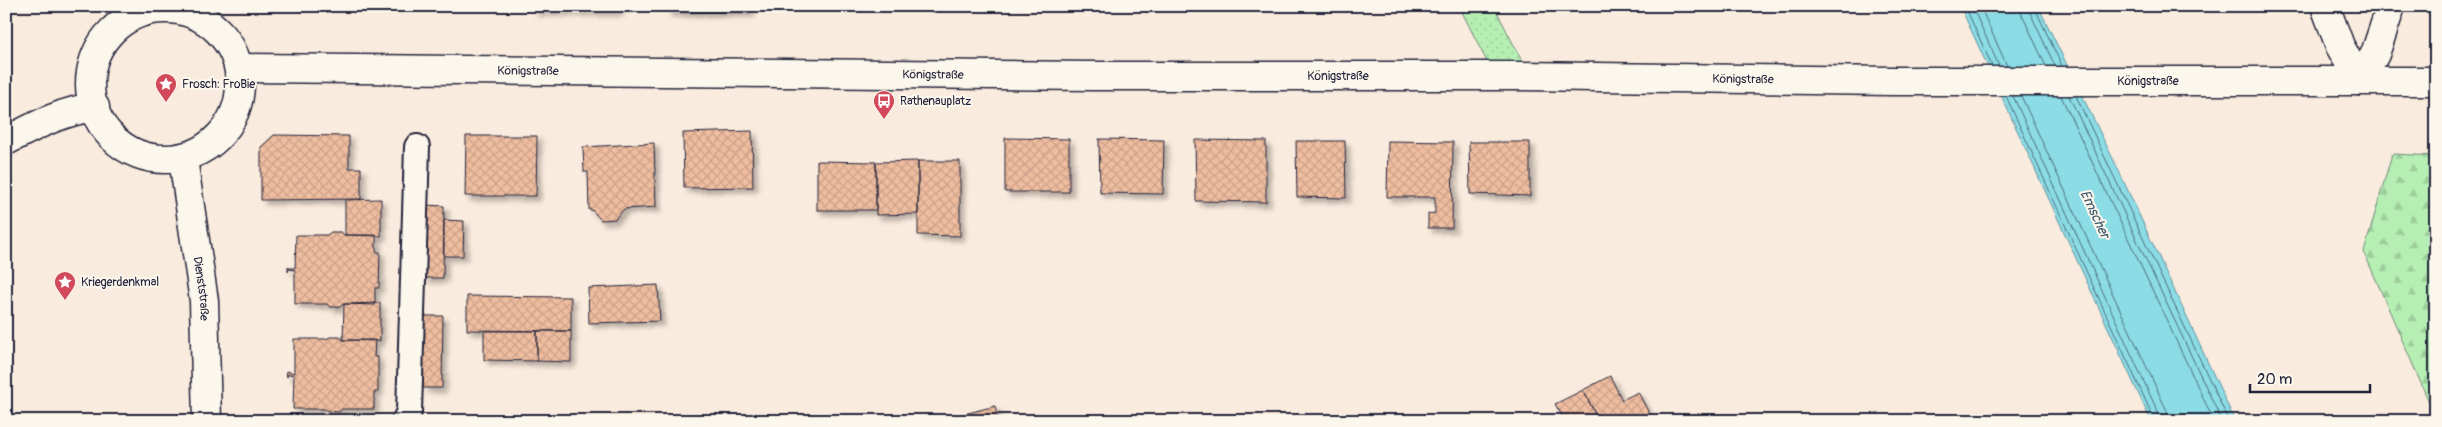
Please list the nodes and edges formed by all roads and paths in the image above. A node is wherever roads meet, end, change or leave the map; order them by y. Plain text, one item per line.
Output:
1 (2325, 6) edge
2 (2391, 6) edge
3 (130, 12) edge
4 (239, 68) junction
5 (2358, 81) junction
6 (2436, 81) edge
7 (94, 107) junction
8 (6, 141) edge
9 (417, 147) dead end
10 (183, 159) junction
11 (207, 421) edge
12 (404, 421) edge

1 - 5 main road
2 - 5 main road
3 - 4 main road
3 - 7 main road
4 - 5 main road, Königstraße
4 - 10 main road
5 - 6 main road, Königstraße
7 - 8 main road
7 - 10 main road
9 - 12 lane
10 - 11 main road, Dienststraße

